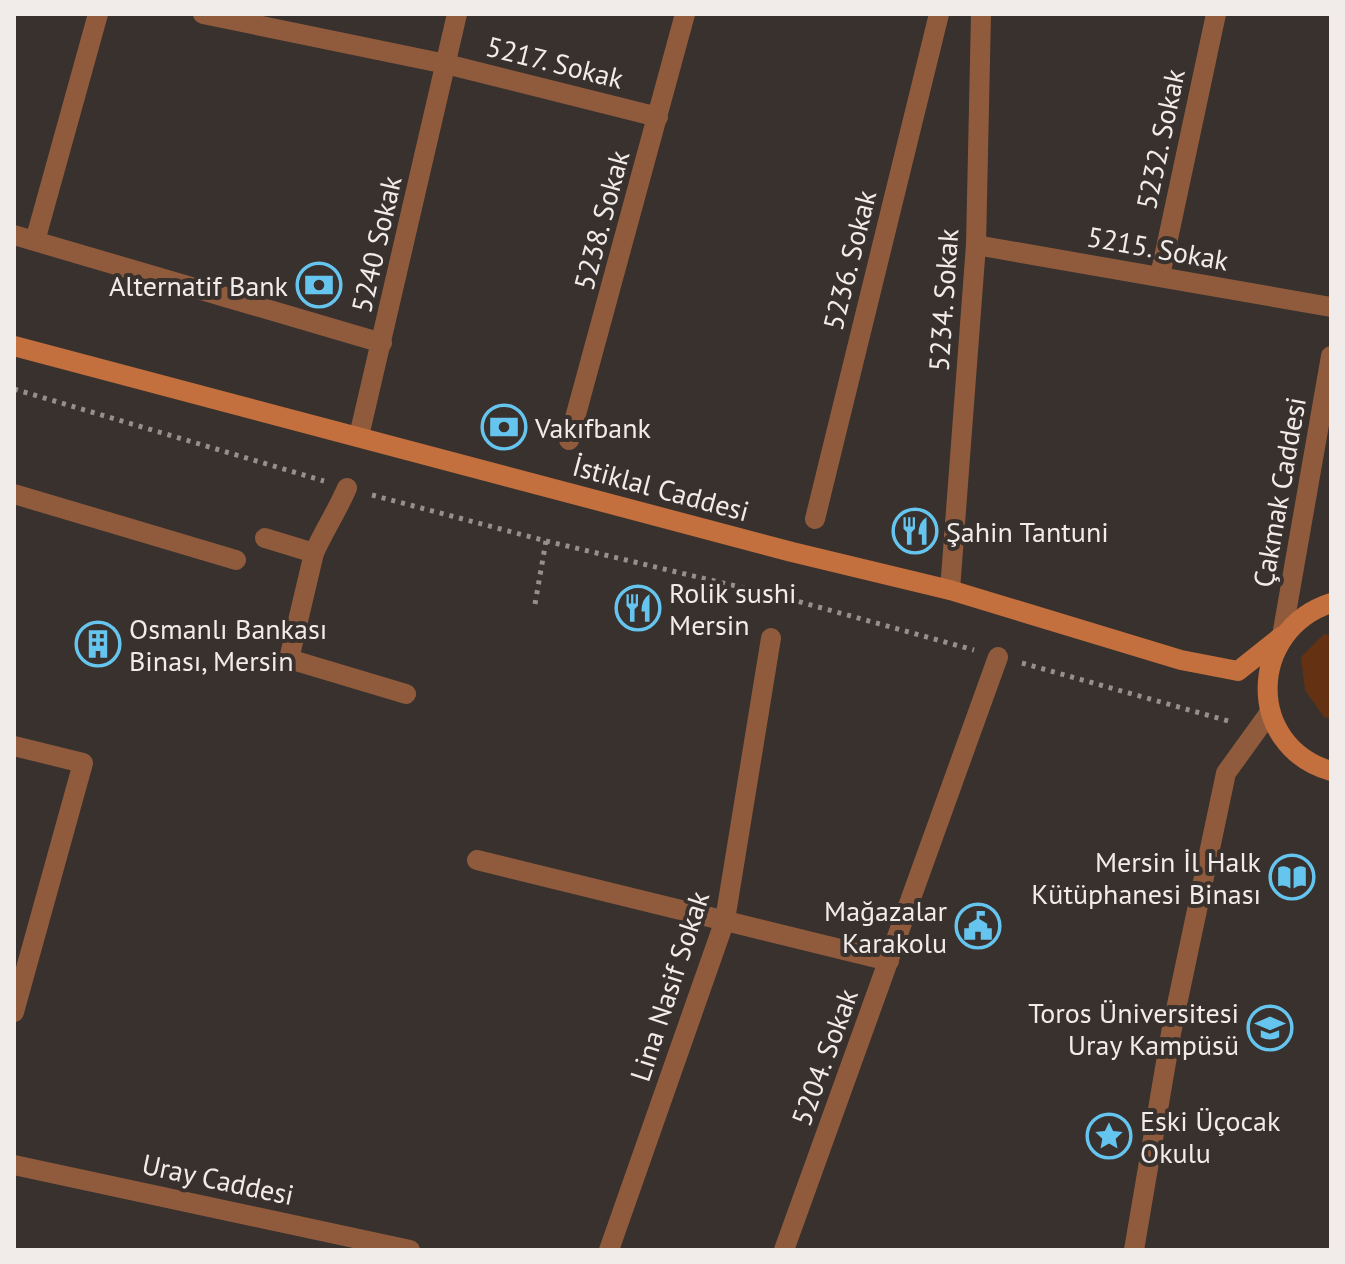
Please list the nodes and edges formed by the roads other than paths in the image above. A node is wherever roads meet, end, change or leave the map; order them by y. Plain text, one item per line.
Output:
1 (98, 14) edge
2 (203, 14) edge
3 (457, 14) edge
4 (685, 14) edge
5 (939, 14) edge
6 (981, 14) edge
7 (1216, 14) edge
8 (446, 64) junction
9 (658, 117) junction
10 (14, 235) edge
11 (35, 241) junction
12 (976, 245) junction
13 (1160, 276) junction
14 (1331, 307) edge
15 (382, 343) junction
16 (14, 346) edge
17 (1331, 356) edge
18 (359, 436) junction
19 (569, 440) dead end
20 (347, 488) road end
21 (14, 494) edge
22 (815, 519) dead end
23 (265, 538) dead end
24 (314, 553) junction
25 (236, 560) dead end
26 (950, 590) junction
27 (1331, 603) edge
28 (1282, 636) junction
29 (771, 638) dead end
30 (998, 657) road end
31 (406, 694) dead end
32 (1270, 712) junction
33 (14, 746) edge
34 (1331, 771) edge
35 (477, 860) dead end
36 (725, 920) junction
37 (889, 961) junction
38 (14, 1012) edge
39 (14, 1165) edge
40 (410, 1250) edge
41 (609, 1250) edge
42 (784, 1250) edge
43 (1134, 1250) edge

1 - 11 street
2 - 8 street, 5217. Sokak
3 - 8 street, 5240 Sokak
4 - 9 street, 5238. Sokak
5 - 22 street, 5236. Sokak
6 - 12 street, 5234. Sokak
7 - 13 street, 5232. Sokak
8 - 9 street, 5217. Sokak
8 - 15 street, 5240 Sokak
9 - 19 street, 5238. Sokak
10 - 11 street
11 - 15 street
12 - 13 street, 5215. Sokak
12 - 26 street, 5234. Sokak
13 - 14 street, 5215. Sokak
15 - 18 street, 5240 Sokak
16 - 18 main road, İstiklal Caddesi
17 - 28 street, Çakmak Caddesi
18 - 26 main road, İstiklal Caddesi
20 - 24 street
21 - 25 street
23 - 24 street
24 - 31 street
26 - 28 main road, İstiklal Caddesi
27 - 28 main road
28 - 32 main road
29 - 36 street, Lina Nasif Sokak
30 - 37 street, 5204. Sokak
32 - 34 main road
32 - 43 street
33 - 38 street
35 - 36 street
36 - 37 street
36 - 41 street, Lina Nasif Sokak
37 - 42 street, 5204. Sokak
39 - 40 street, Uray Caddesi

